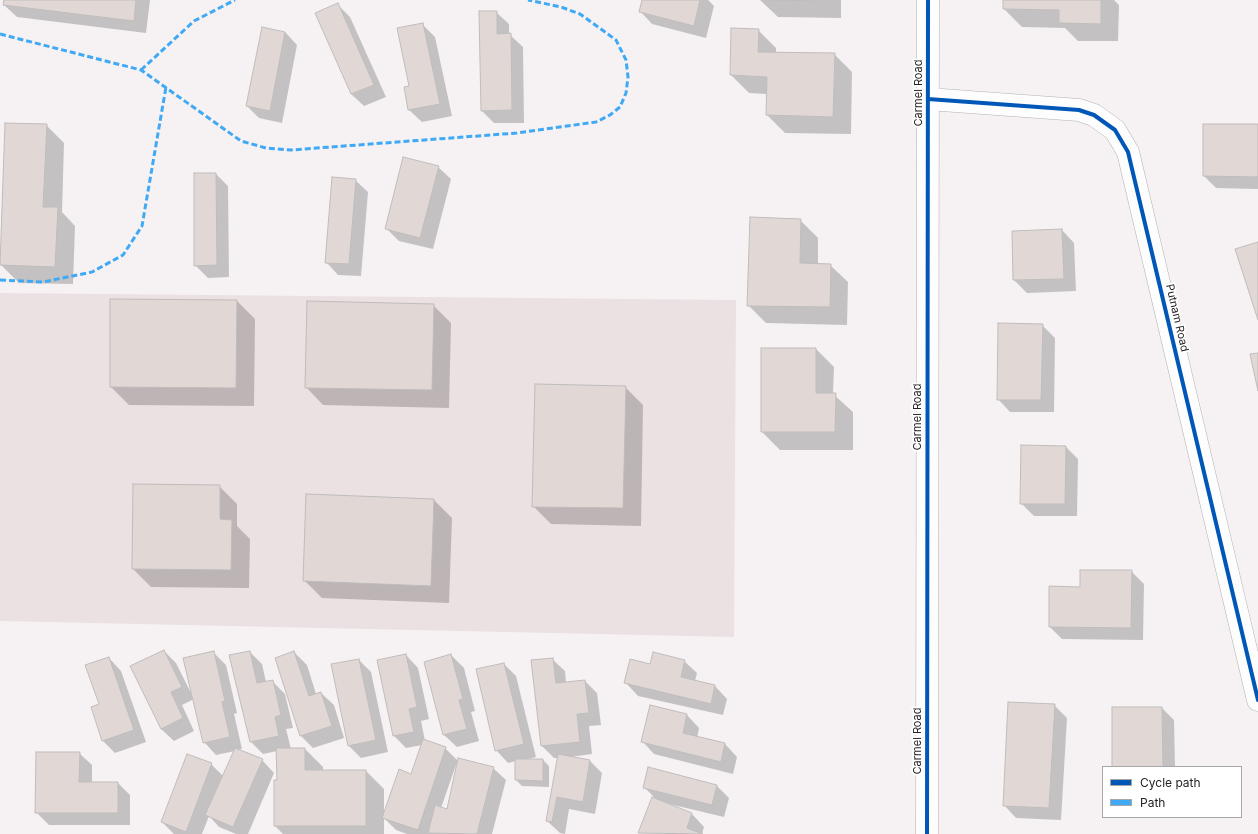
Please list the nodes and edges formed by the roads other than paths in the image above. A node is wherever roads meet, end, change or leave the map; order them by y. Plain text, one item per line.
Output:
1 (928, 0) edge
2 (928, 99) junction
3 (1258, 700) edge
4 (927, 834) edge

1 - 2 street, Carmel Road
2 - 3 street, Putnam Road
2 - 4 street, Carmel Road

